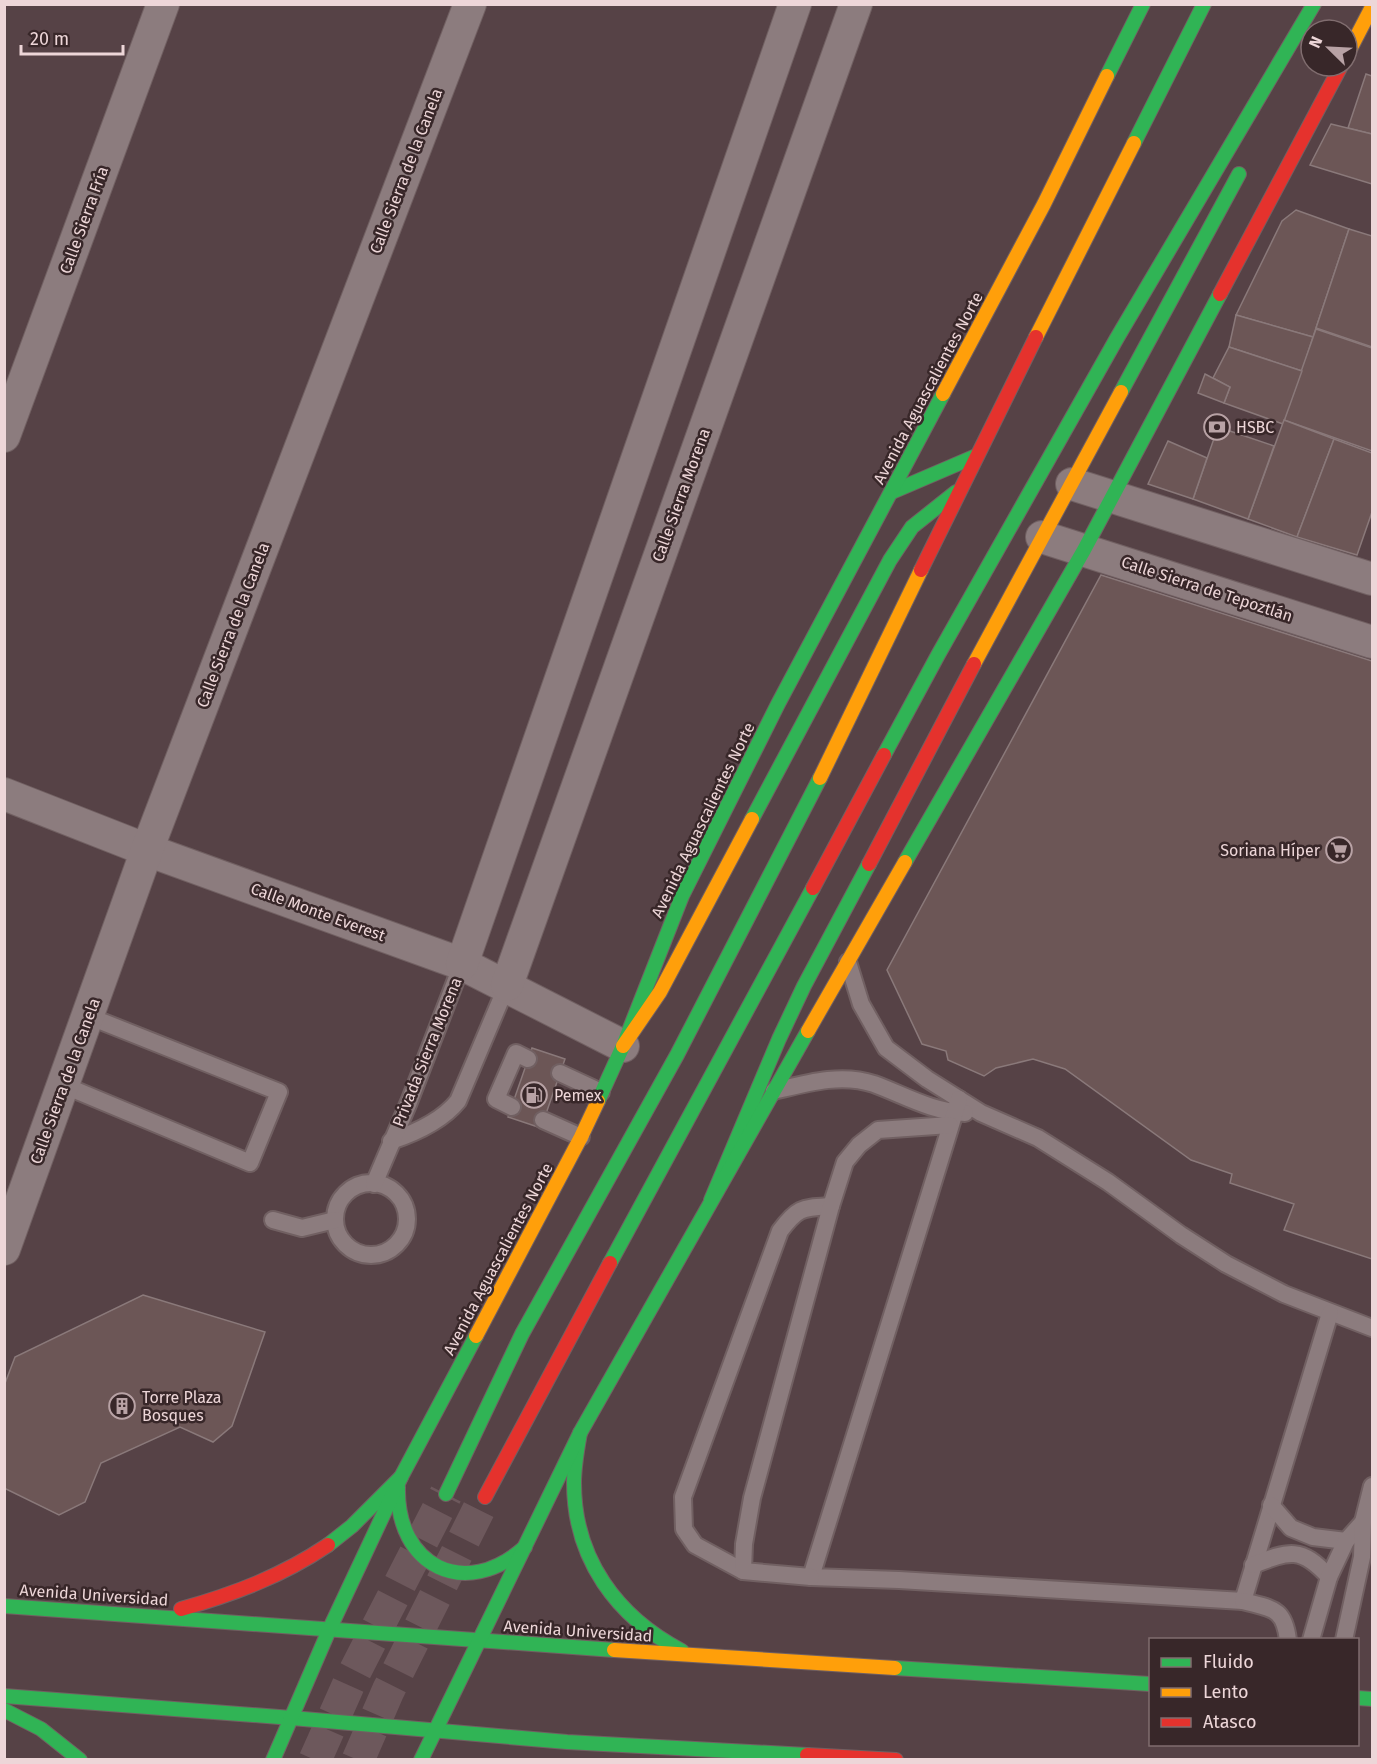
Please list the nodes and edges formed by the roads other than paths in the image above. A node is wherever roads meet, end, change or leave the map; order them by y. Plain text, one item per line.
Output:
1 (163, 4) edge
2 (470, 4) edge
3 (795, 4) edge
4 (856, 4) edge
5 (1143, 4) edge
6 (1204, 4) edge
7 (1314, 4) edge
8 (1372, 7) edge
9 (1329, 9) dead end
10 (1306, 18) joint
11 (1299, 31) edge
12 (1359, 32) edge
13 (1287, 52) junction
14 (1335, 78) edge
15 (1270, 106) dead end
16 (1245, 164) dead end
17 (4, 436) edge
18 (976, 456) junction
19 (1072, 484) junction
20 (960, 490) junction
21 (892, 492) junction
22 (1113, 497) junction
23 (1042, 537) junction
24 (1084, 550) junction
25 (1372, 578) edge
26 (1372, 642) edge
27 (4, 794) edge
28 (147, 850) junction
29 (848, 962) junction
30 (462, 964) junction
31 (507, 985) junction
32 (88, 1016) junction
33 (623, 1046) junction
34 (528, 1059) dead end
35 (560, 1073) dead end
36 (63, 1085) junction
37 (774, 1091) junction
38 (601, 1092) junction
39 (512, 1107) dead end
40 (954, 1112) junction
41 (543, 1120) dead end
42 (581, 1137) junction
43 (392, 1141) junction
44 (374, 1184) junction
45 (711, 1200) junction
46 (831, 1206) junction
47 (273, 1220) dead end
48 (335, 1220) junction
49 (4, 1249) edge
50 (1330, 1313) junction
51 (1372, 1328) edge
52 (580, 1433) junction
53 (400, 1481) junction
54 (1372, 1486) edge
55 (446, 1494) tunnel mouth
56 (485, 1497) tunnel mouth
57 (1272, 1505) junction
58 (1363, 1522) junction
59 (1346, 1541) junction
60 (526, 1545) junction
61 (1253, 1565) junction
62 (743, 1571) junction
63 (811, 1577) junction
64 (1329, 1577) junction
65 (1243, 1600) junction
66 (4, 1605) edge
67 (139, 1614) junction
68 (330, 1628) junction
69 (1288, 1638) edge
70 (1312, 1638) edge
71 (1344, 1638) edge
72 (479, 1641) junction
73 (692, 1655) junction
74 (1359, 1682) edge
75 (1149, 1684) edge
76 (4, 1695) edge
77 (1367, 1698) edge
78 (4, 1710) edge
79 (292, 1718) junction
80 (434, 1730) junction
81 (567, 1742) junction
82 (532, 1754) dead end
83 (80, 1760) edge
84 (273, 1760) edge
85 (421, 1760) edge
86 (896, 1760) edge

1 - 17 street, Calle Sierra Fría
2 - 28 street, Calle Sierra de la Canela
3 - 30 street
4 - 31 street, Calle Sierra Morena
5 - 21 main road, Avenida Aguascalientes Norte
6 - 18 main road
7 - 10 main road
8 - 12 main road
9 - 10 main road
11 - 13 main road
13 - 15 main road
13 - 56 main road
14 - 22 main road
16 - 19 main road
18 - 20 main road
18 - 21 main road
19 - 22 street
19 - 23 main road
20 - 33 main road
20 - 55 main road
21 - 33 main road, Avenida Aguascalientes Norte
22 - 24 main road
22 - 25 street
23 - 24 street, Calle Sierra de Tepoztlán
23 - 45 main road
24 - 26 street, Calle Sierra de Tepoztlán
24 - 29 main road
27 - 28 street, Calle Monte Everest
28 - 30 street, Calle Monte Everest
28 - 32 street, Calle Sierra de la Canela
29 - 37 main road
29 - 40 lane
30 - 31 street, Calle Monte Everest
30 - 43 lane, Privada Sierra Morena
31 - 33 street, Calle Monte Everest
31 - 43 lane, Privada Sierra Morena
32 - 36 street, Calle Sierra de la Canela
32 - 36 lane
33 - 38 main road, Avenida Aguascalientes Norte
34 - 39 lane
35 - 38 lane
36 - 49 street, Calle Sierra de la Canela
37 - 40 lane
37 - 45 main road
38 - 42 main road, Avenida Aguascalientes Norte
40 - 46 lane
40 - 50 lane
40 - 63 lane
41 - 42 lane
42 - 53 main road, Avenida Aguascalientes Norte
43 - 44 lane, Privada Sierra Morena
44 - 48 lane
44 - 48 lane
45 - 52 main road
46 - 62 lane
46 - 62 lane
47 - 48 lane
50 - 51 lane
50 - 57 lane
52 - 60 main road
52 - 73 main road
53 - 60 main road
53 - 67 main road
53 - 68 main road, Avenida Aguascalientes Norte
54 - 58 lane
57 - 59 lane
57 - 61 lane
58 - 59 lane
58 - 71 lane
59 - 64 lane
60 - 72 main road
61 - 64 lane
61 - 65 lane
62 - 63 lane
63 - 65 lane
64 - 70 lane
65 - 69 lane
66 - 67 main road, Avenida Universidad
67 - 68 main road, Avenida Universidad
68 - 72 main road, Avenida Universidad
68 - 79 main road, Avenida Aguascalientes Norte
72 - 73 main road, Avenida Universidad
72 - 80 main road
73 - 75 main road, Avenida Universidad
74 - 77 lane
76 - 79 main road
78 - 83 main road
79 - 80 main road
79 - 84 main road, Avenida Aguascalientes Norte
80 - 81 main road
80 - 85 main road
81 - 82 main road
81 - 86 main road

